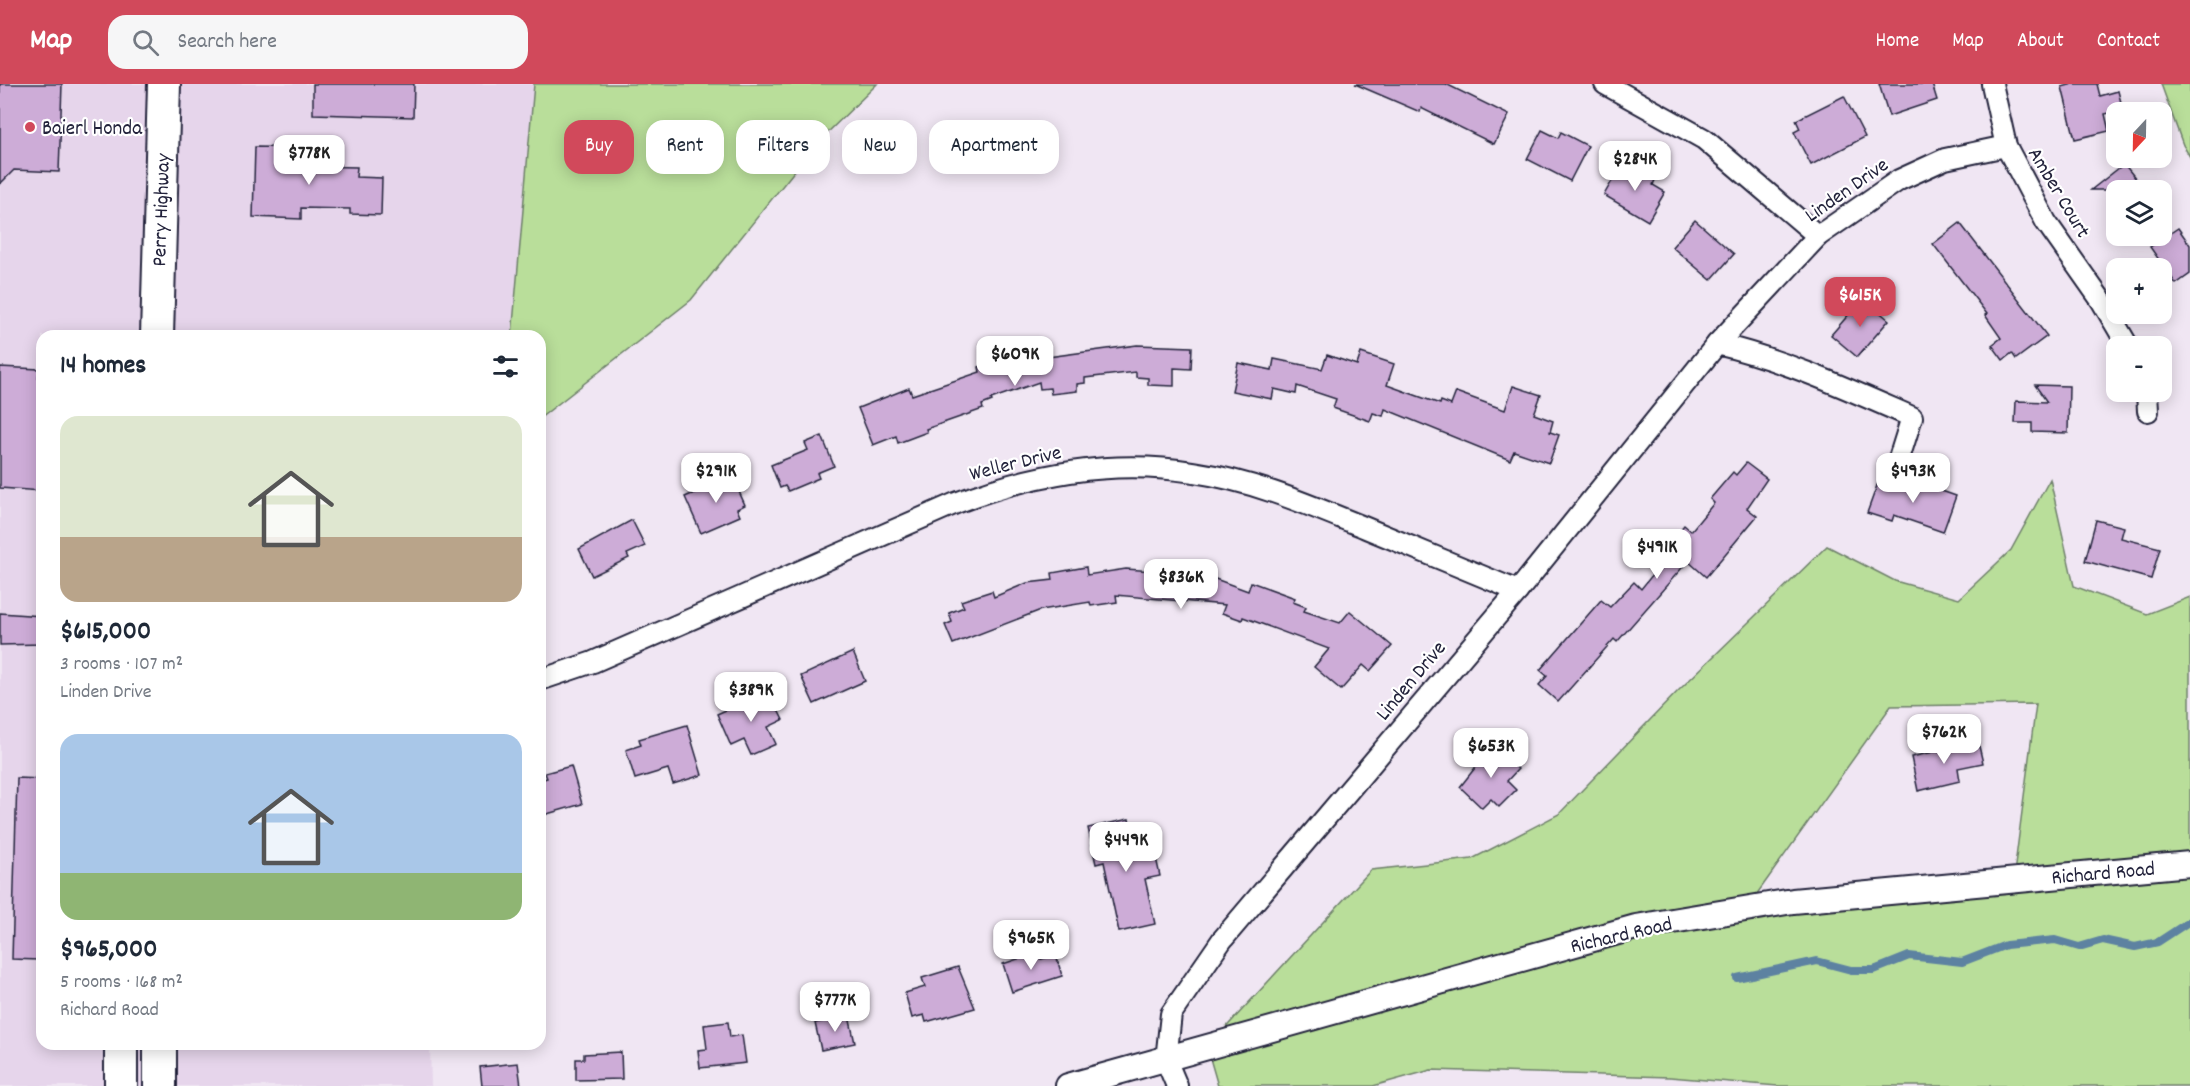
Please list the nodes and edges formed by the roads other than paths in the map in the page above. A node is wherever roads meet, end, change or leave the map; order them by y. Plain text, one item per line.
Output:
1 (164, 84) edge
2 (1605, 84) edge
3 (1992, 84) edge
4 (2006, 146) junction
5 (1818, 236) junction
6 (157, 330) edge
7 (2122, 336) edge
8 (1717, 344) junction
9 (1897, 465) dead end
10 (1518, 591) junction
11 (546, 678) edge
12 (2190, 864) edge
13 (121, 1050) edge
14 (160, 1050) edge
15 (1166, 1060) junction
16 (120, 1086) edge
17 (160, 1086) edge
18 (1068, 1086) edge
19 (1177, 1086) edge

1 - 6 highway, Perry Highway
2 - 5 street
3 - 4 street, Amber Court
4 - 5 street, Linden Drive
4 - 7 street, Amber Court
5 - 8 street, Linden Drive
8 - 9 street
8 - 10 street, Linden Drive
10 - 11 street, Weller Drive
10 - 15 street, Linden Drive
12 - 15 street, Richard Road
13 - 16 highway
14 - 17 highway
15 - 18 street, Richard Road
15 - 19 street

